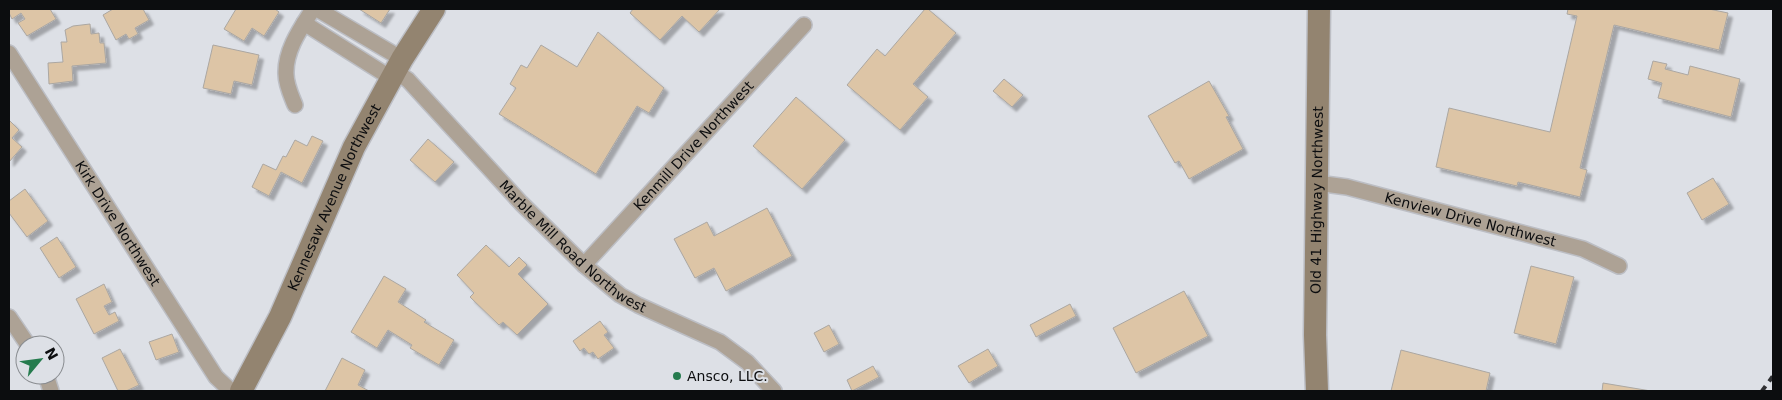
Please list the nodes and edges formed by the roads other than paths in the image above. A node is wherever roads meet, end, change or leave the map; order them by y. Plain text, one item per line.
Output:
1 (313, 9) edge
2 (317, 9) edge
3 (434, 9) edge
4 (1319, 9) edge
5 (304, 24) junction
6 (804, 25) dead end
7 (9, 53) edge
8 (396, 69) junction
9 (295, 105) dead end
10 (1317, 183) junction
11 (584, 265) junction
12 (1619, 266) dead end
13 (9, 317) edge
14 (21, 335) edge
15 (231, 391) edge
16 (241, 391) edge
17 (774, 391) edge
18 (1317, 391) edge

1 - 5 street
2 - 8 street
3 - 8 street, Kennesaw Avenue Northwest
4 - 10 street, Old 41 Highway Northwest
5 - 8 street
5 - 9 street
6 - 11 street, Kenmill Drive Northwest
7 - 15 street, Kirk Drive Northwest
8 - 11 street, Marble Mill Road Northwest
8 - 16 street, Kennesaw Avenue Northwest
10 - 12 street, Kenview Drive Northwest
10 - 18 street, Old 41 Highway Northwest
11 - 17 street, Marble Mill Road Northwest
13 - 14 street

